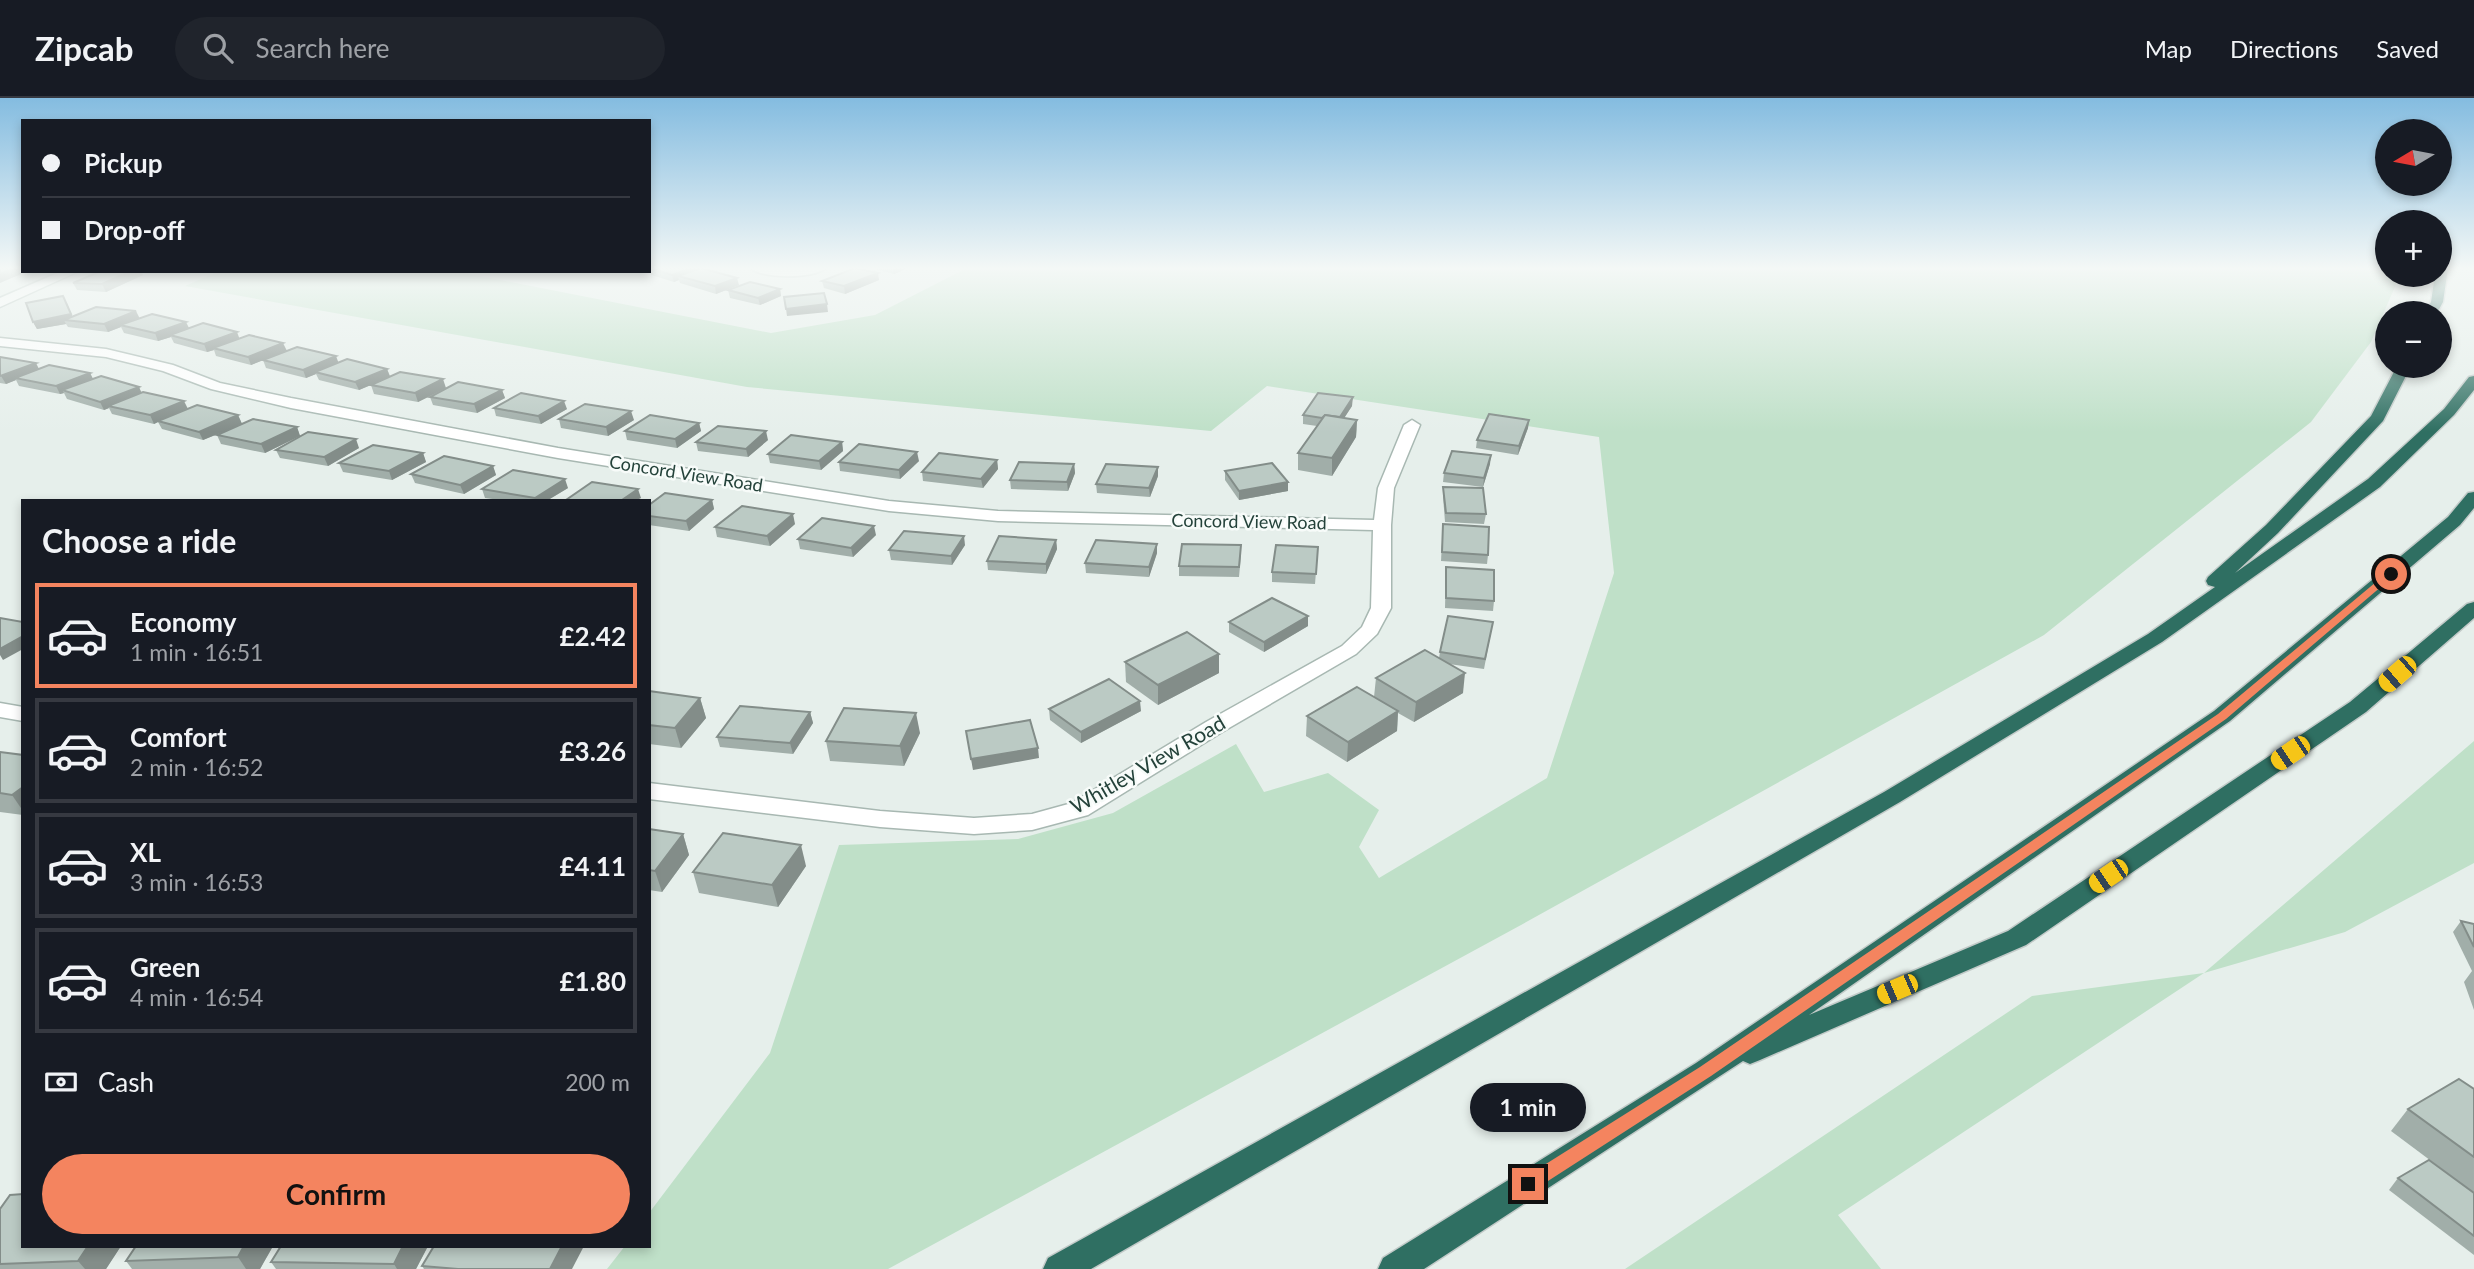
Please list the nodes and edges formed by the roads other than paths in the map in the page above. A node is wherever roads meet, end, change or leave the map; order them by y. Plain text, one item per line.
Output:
1 (0, 342) edge
2 (2398, 378) edge
3 (2474, 380) edge
4 (1412, 425) dead end
5 (2474, 498) edge
6 (1382, 525) junction
7 (2474, 608) edge
8 (2154, 638) junction
9 (0, 710) edge
10 (21, 714) edge
11 (651, 791) edge
12 (1706, 1071) junction
13 (1060, 1269) edge
14 (1395, 1269) edge

1 - 6 street, Concord View Road
2 - 8 highway
3 - 8 highway
4 - 6 street, Whitley View Road
5 - 12 highway
6 - 11 street, Whitley View Road
7 - 12 highway
8 - 13 highway
9 - 10 street
12 - 14 highway

